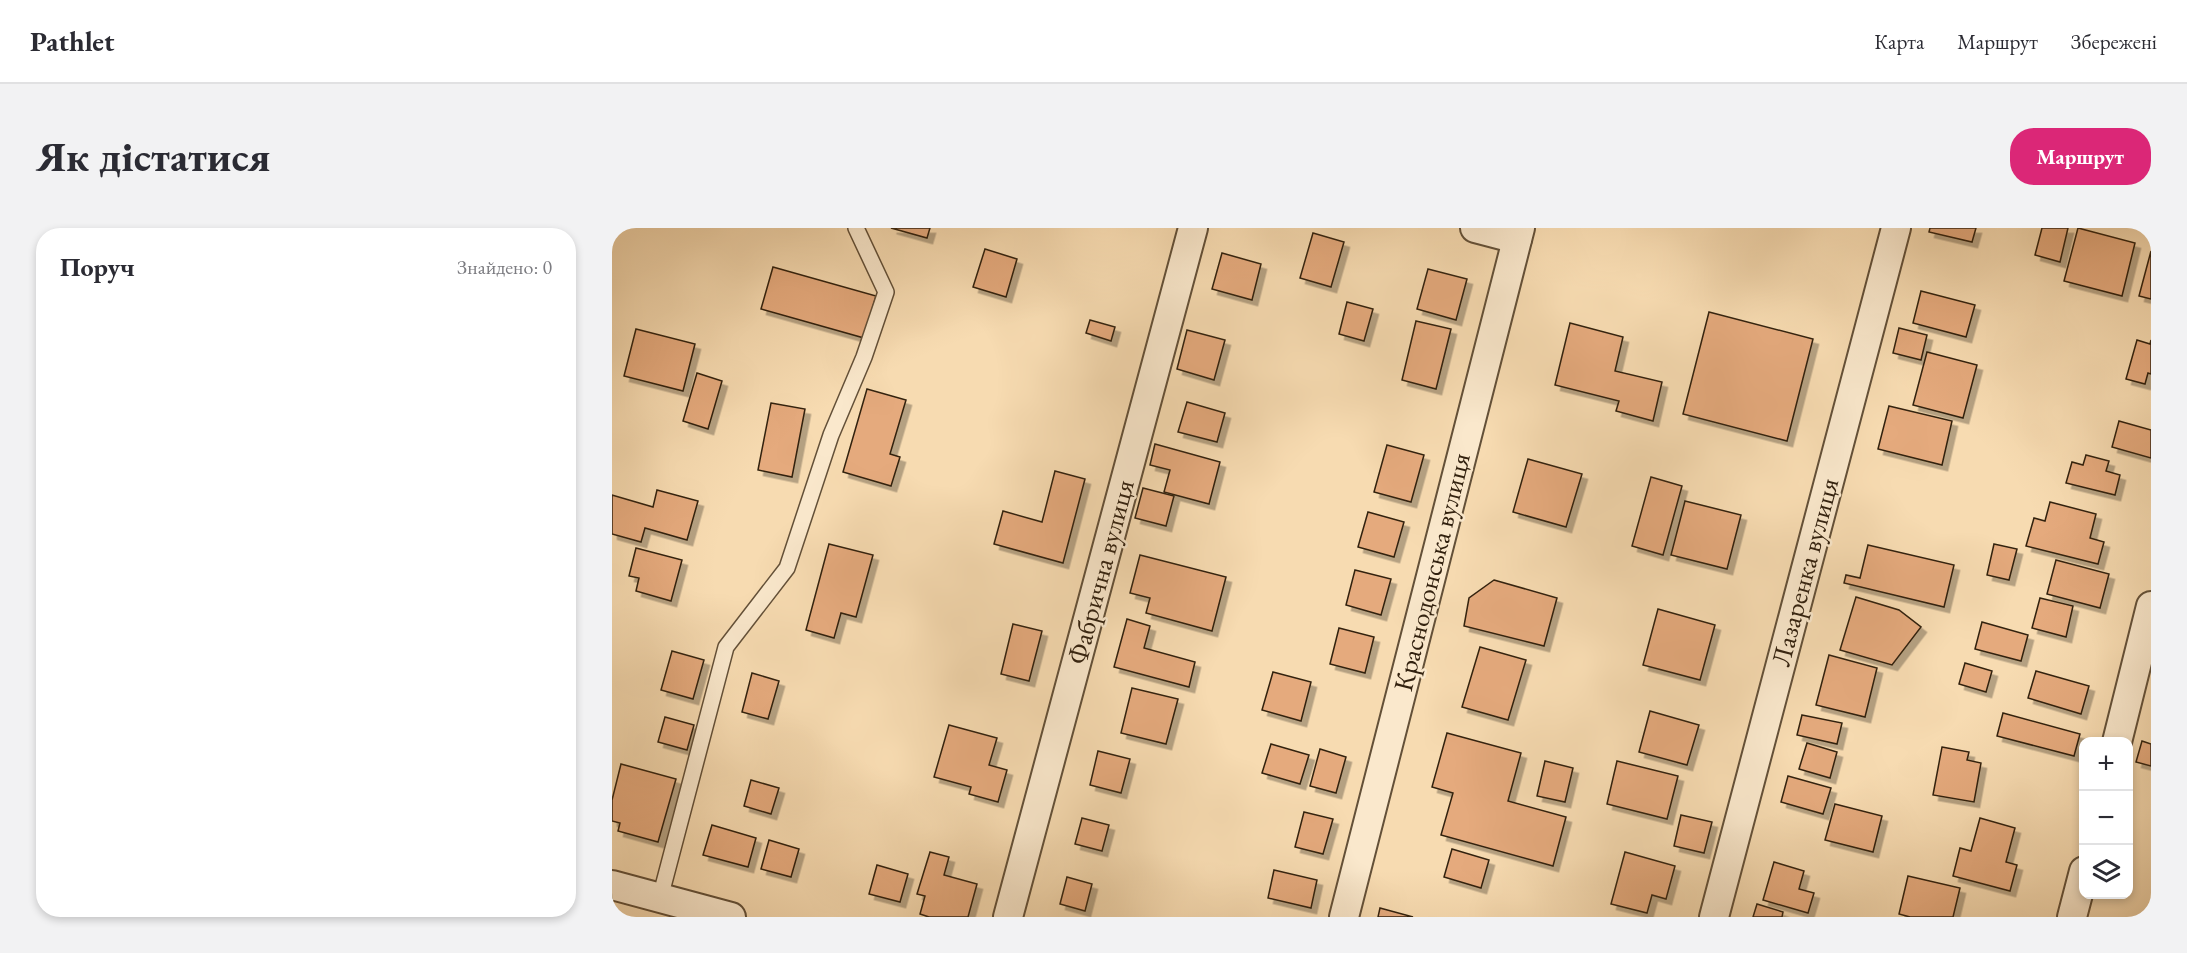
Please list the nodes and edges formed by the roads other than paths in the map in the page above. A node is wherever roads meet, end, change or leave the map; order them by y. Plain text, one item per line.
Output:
1 (856, 228) edge
2 (1193, 228) edge
3 (1475, 228) edge
4 (1896, 228) edge
5 (1518, 234) edge
6 (2151, 606) edge
7 (2117, 737) edge
8 (612, 885) edge
9 (2079, 890) edge
10 (660, 898) junction
11 (731, 917) edge
12 (1008, 917) edge
13 (1344, 917) edge
14 (1714, 917) edge
15 (2072, 917) edge

1 - 10 lane
2 - 12 street, Фабрична вулиця
3 - 5 street
4 - 14 street, Лазаренка вулиця
5 - 13 street, Краснодонська вулиця
6 - 7 street
8 - 10 street
9 - 15 street
10 - 11 street

